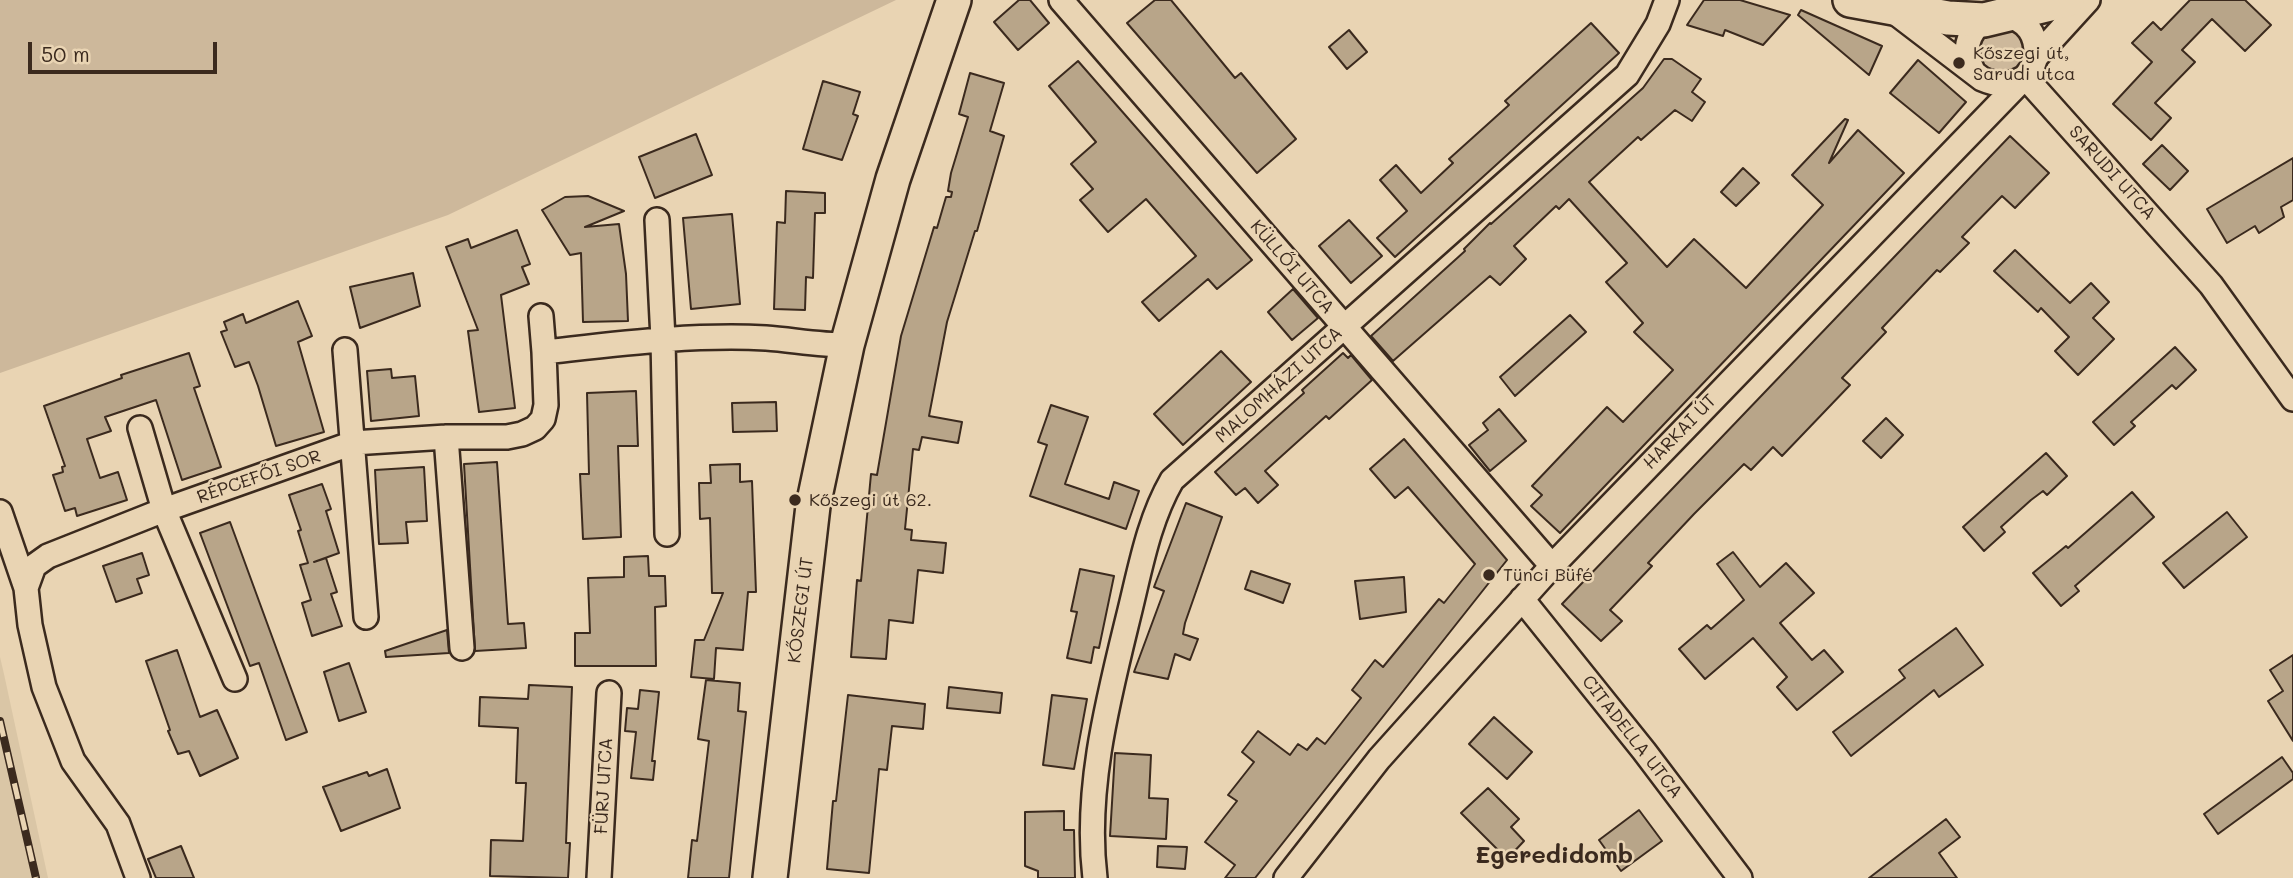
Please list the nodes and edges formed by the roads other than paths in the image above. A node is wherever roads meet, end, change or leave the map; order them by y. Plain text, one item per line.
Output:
1 (954, 0) edge
2 (1061, 0) edge
3 (1667, 0) edge
4 (1850, 0) edge
5 (2067, 0) edge
6 (2088, 0) edge
7 (1891, 9) junction
8 (1995, 13) edge
9 (2031, 67) junction
10 (1973, 71) junction
11 (657, 220) dead end
12 (541, 316) dead end
13 (1344, 327) junction
14 (663, 339) junction
15 (847, 345) junction
16 (345, 350) dead end
17 (544, 352) junction
18 (2293, 399) edge
19 (140, 428) dead end
20 (446, 437) junction
21 (353, 443) junction
22 (164, 510) junction
23 (0, 512) edge
24 (667, 534) dead end
25 (1552, 566) junction
26 (26, 587) junction
27 (1522, 599) junction
28 (366, 617) dead end
29 (462, 648) dead end
30 (235, 679) dead end
31 (609, 693) dead end
32 (138, 878) edge
33 (599, 878) edge
34 (770, 878) edge
35 (1095, 878) edge
36 (1286, 878) edge
37 (1740, 878) edge

1 - 15 main road, KŐSZEGI ÚT
2 - 13 street, KÜLLŐI UTCA
3 - 13 street, MALOMHÁZI UTCA
4 - 7 main road
5 - 8 main road
6 - 9 street, HARKAI ÚT
7 - 8 main road
7 - 10 street
8 - 9 street
8 - 10 street
9 - 10 street
9 - 18 street, SARUDI UTCA
9 - 25 street, HARKAI ÚT
11 - 14 street
12 - 17 street
13 - 25 street, KÜLLŐI UTCA
13 - 35 street, MALOMHÁZI UTCA
14 - 15 street
14 - 17 street
14 - 24 street
15 - 34 main road, KŐSZEGI ÚT
16 - 21 street
17 - 20 street
19 - 22 street
20 - 21 street, RÉPCEFŐI SOR
20 - 29 street
21 - 22 street, RÉPCEFŐI SOR
21 - 28 street
22 - 26 street, RÉPCEFŐI SOR
22 - 30 street
23 - 26 street
25 - 27 street, HARKAI ÚT
26 - 32 street
27 - 36 street, HARKAI ÚT
27 - 37 street, CITADELLA UTCA
31 - 33 street, FÜRJ UTCA

